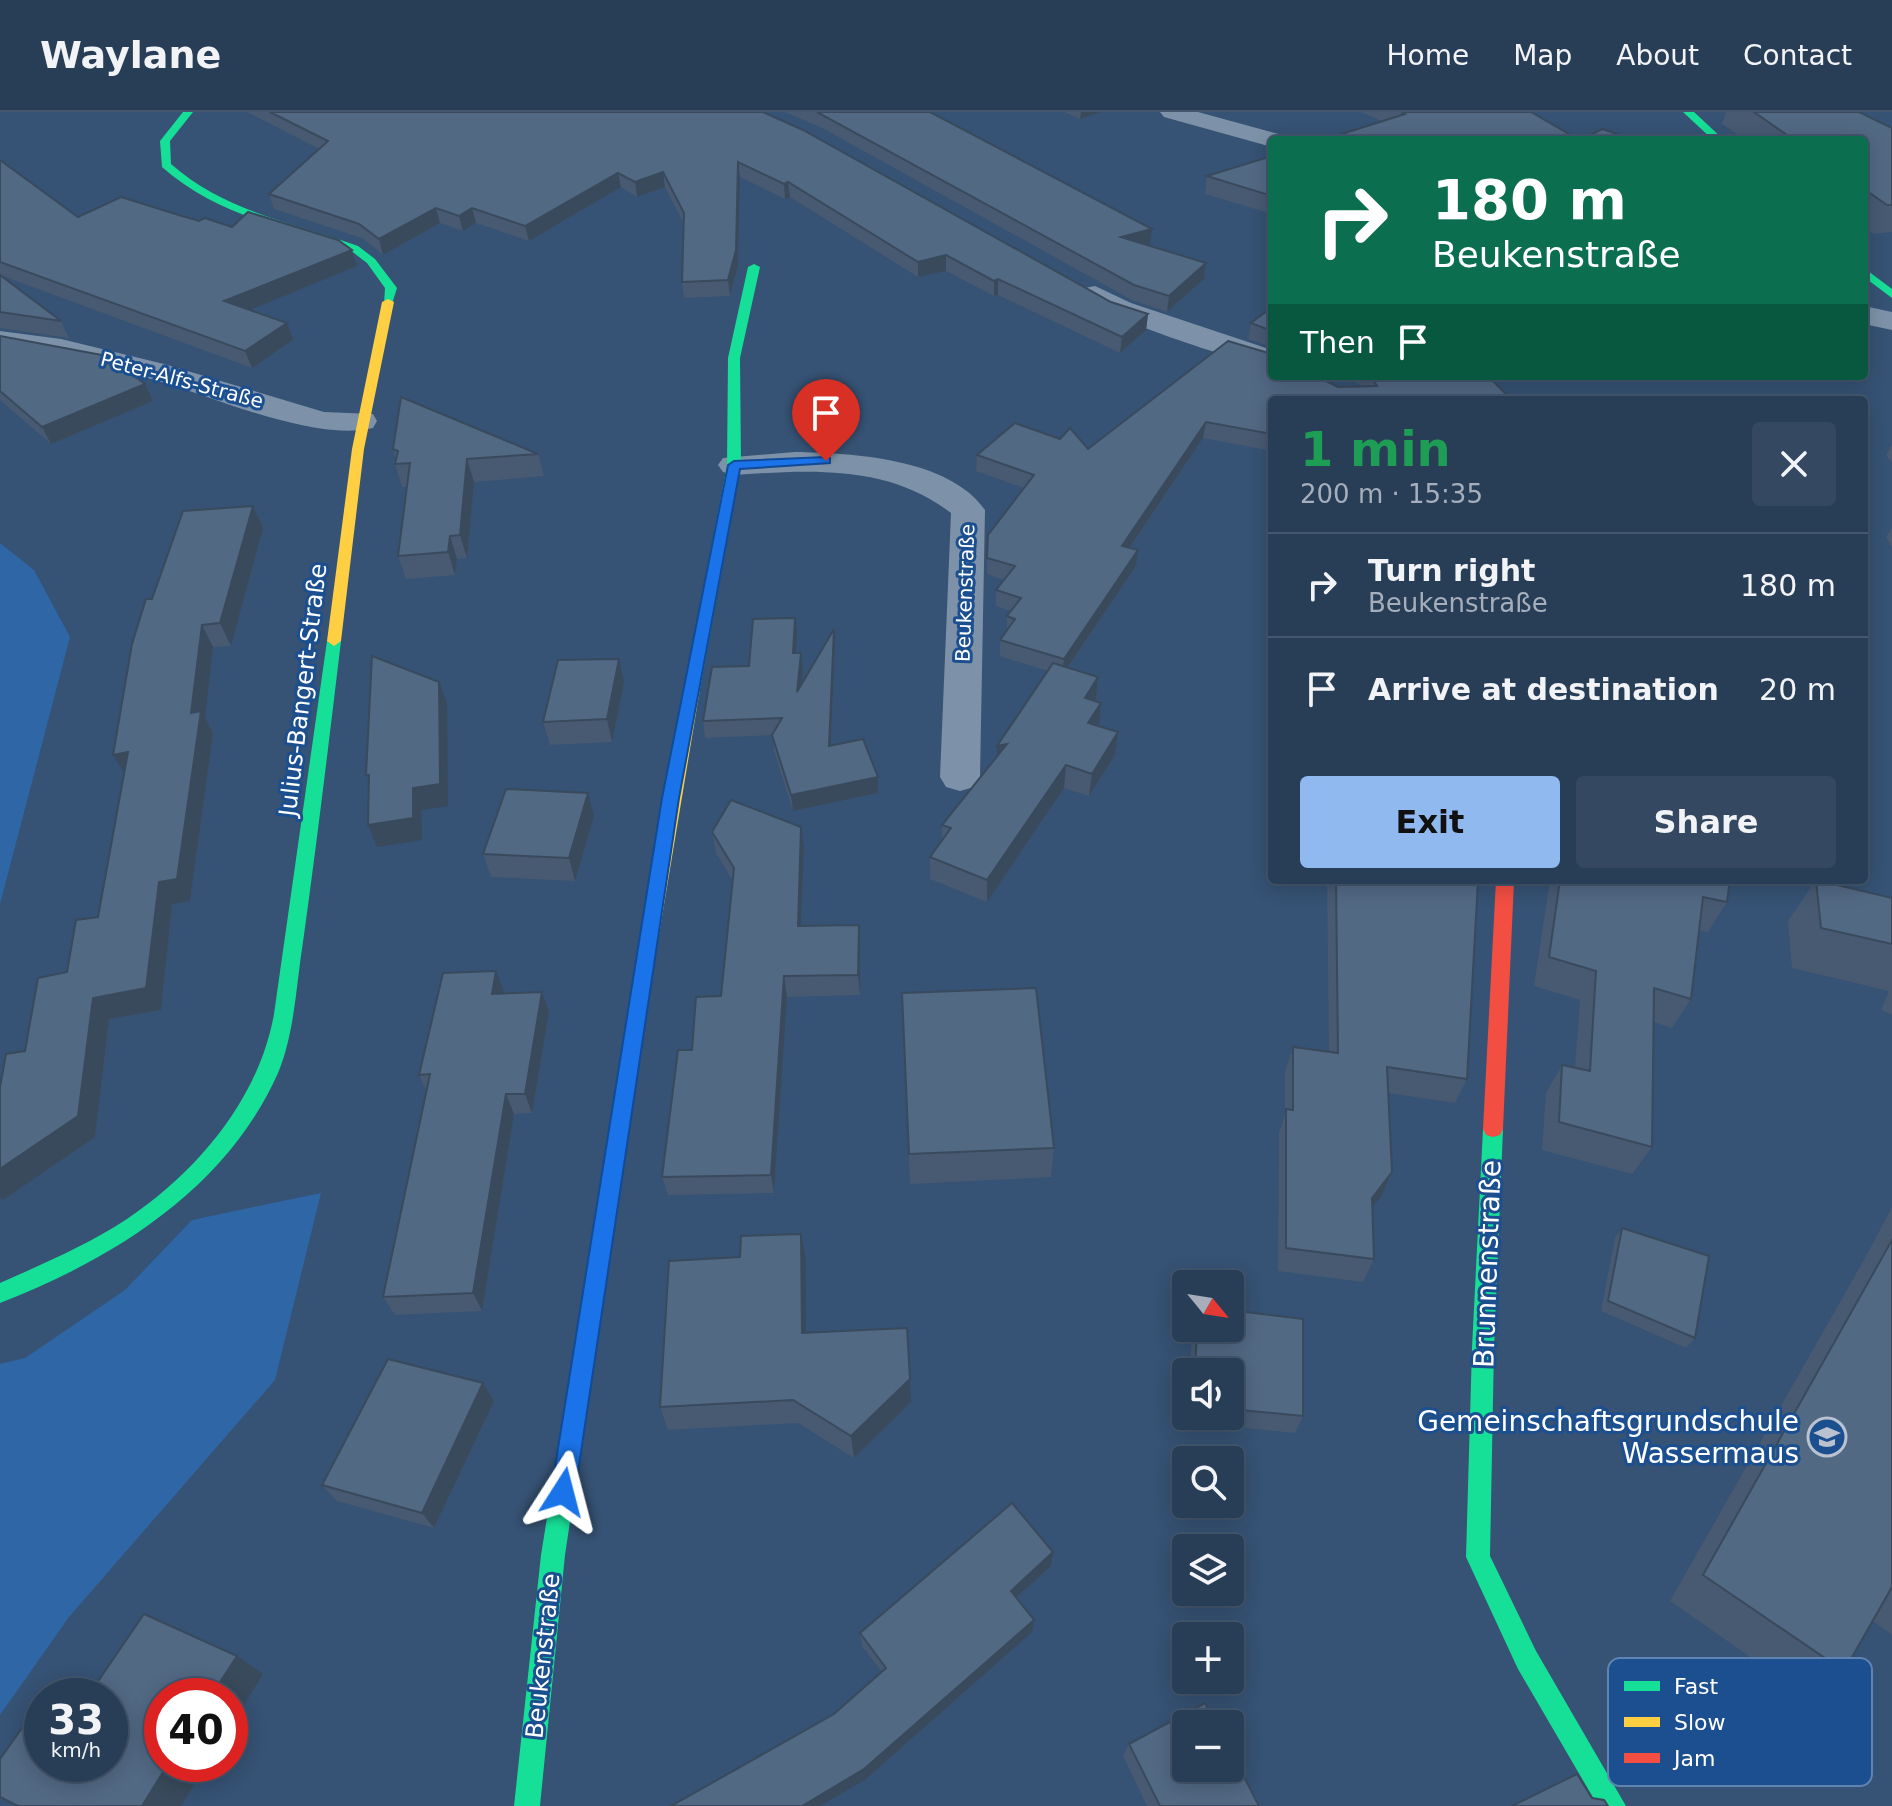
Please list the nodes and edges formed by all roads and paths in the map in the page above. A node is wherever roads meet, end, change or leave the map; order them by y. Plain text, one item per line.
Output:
1 (188, 112) edge
2 (1172, 112) edge
3 (1688, 112) edge
4 (1715, 136) edge
5 (1268, 139) edge
6 (754, 267) dead end
7 (1868, 274) edge
8 (1066, 278) edge
9 (1892, 295) edge
10 (1868, 316) edge
11 (1892, 321) edge
12 (0, 340) edge
13 (1268, 359) edge
14 (362, 421) junction
15 (734, 465) junction
16 (960, 777) dead end
17 (1505, 884) edge
18 (0, 1293) edge
19 (527, 1806) edge
20 (1613, 1806) edge

1 - 14 street, Julius-Bangert-Straße
2 - 5 street
3 - 4 street
6 - 15 street, Beukenstraße
7 - 9 street
8 - 13 street
10 - 11 street
12 - 14 street, Peter-Alfs-Straße
14 - 18 street, Julius-Bangert-Straße
15 - 16 street, Beukenstraße
15 - 19 street, Beukenstraße
17 - 20 street, Brunnenstraße

